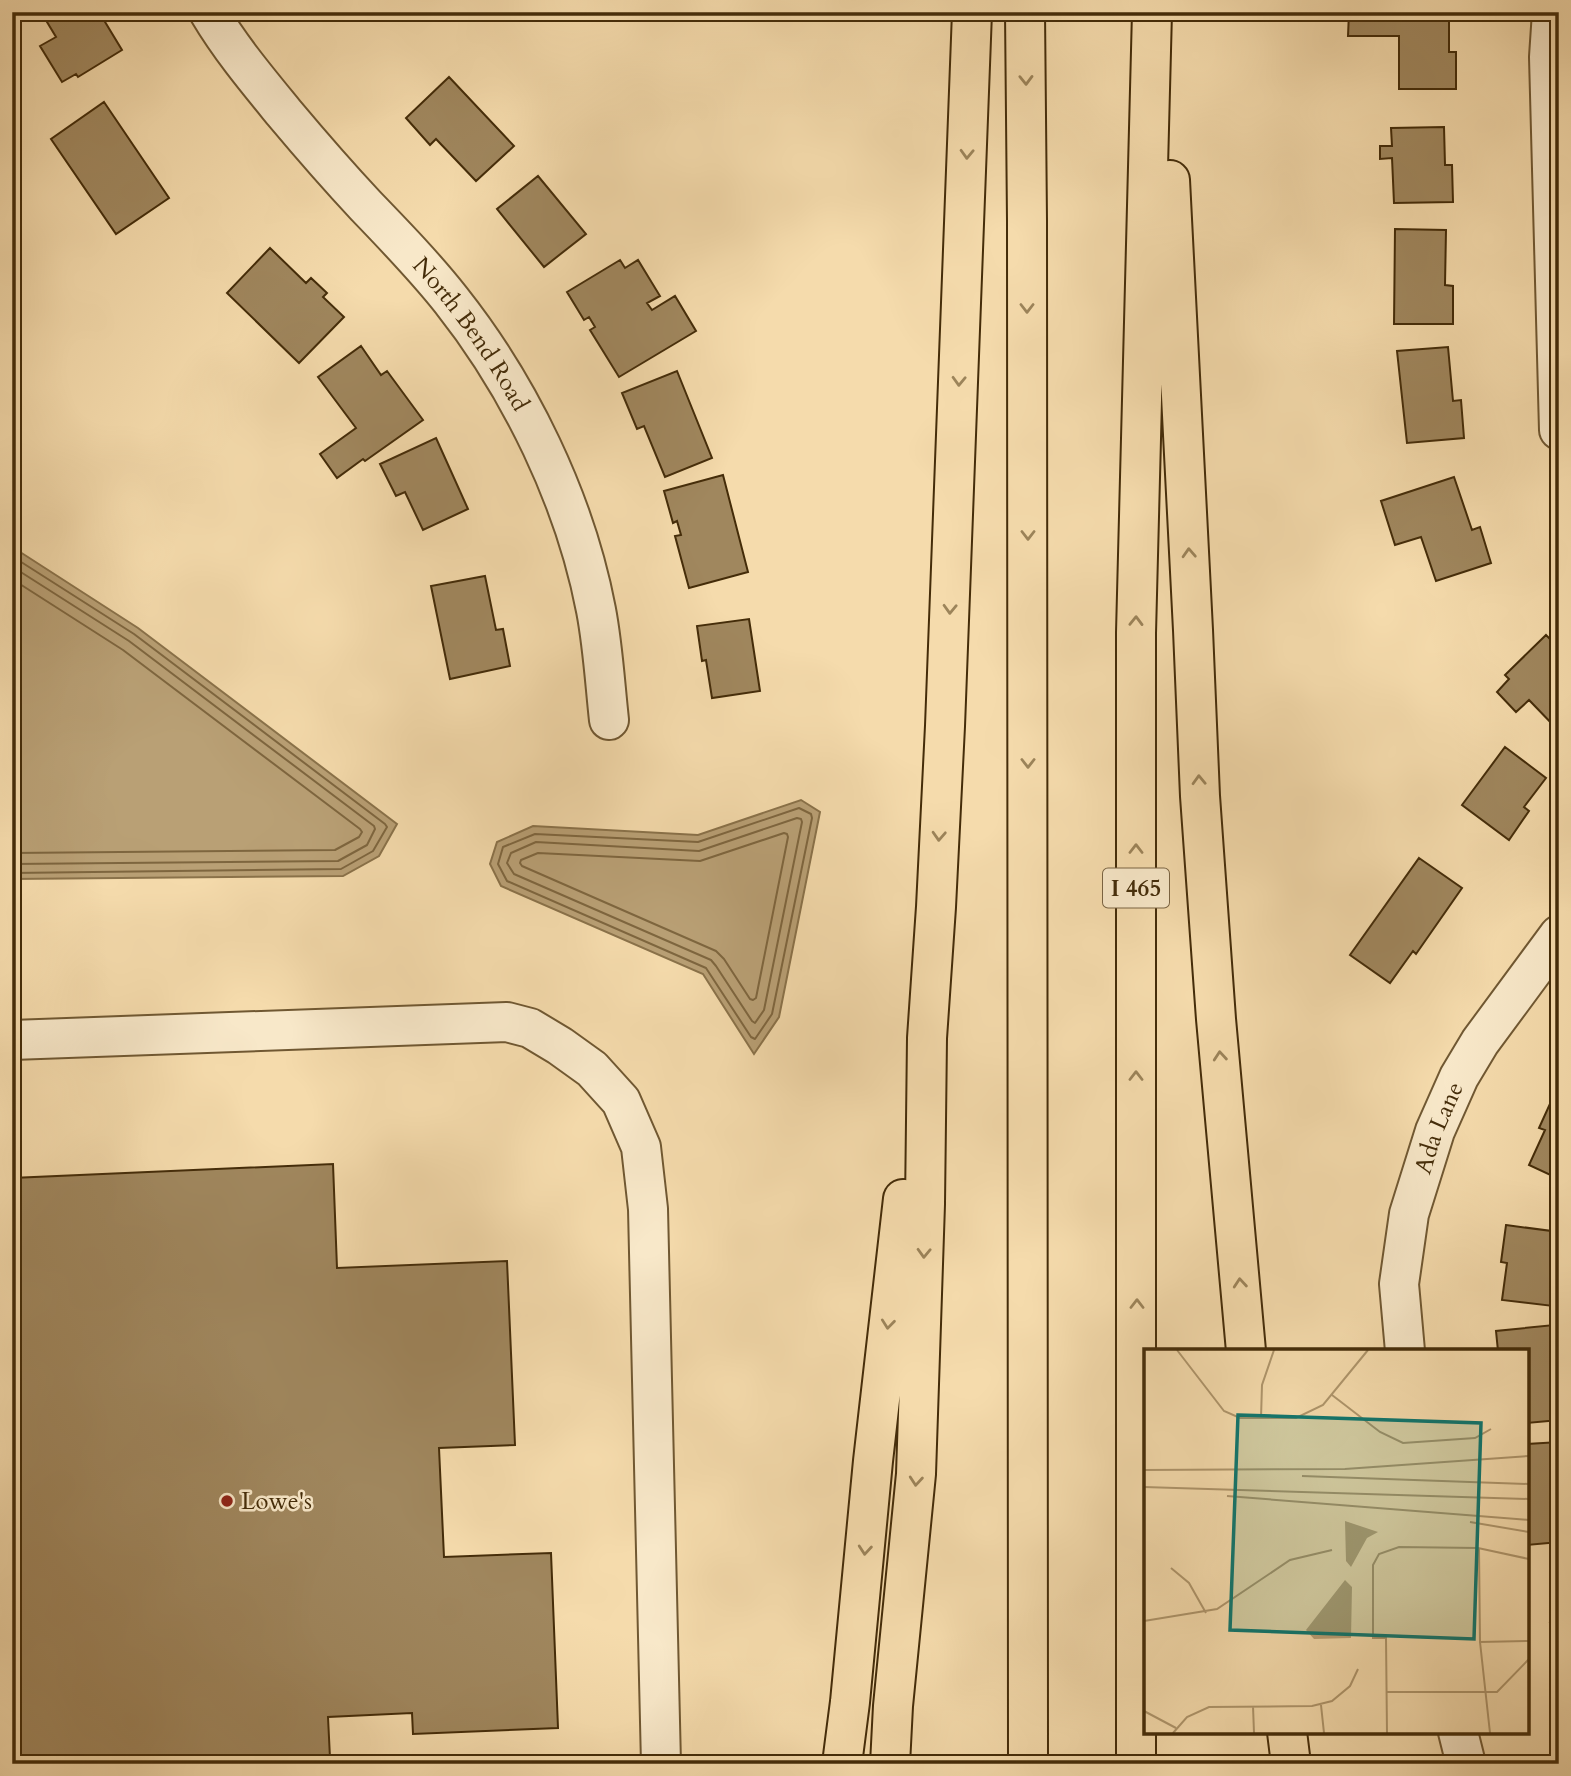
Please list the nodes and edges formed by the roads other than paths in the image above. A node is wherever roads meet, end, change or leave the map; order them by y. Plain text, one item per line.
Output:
1 (209, 12) edge
2 (972, 12) edge
3 (1025, 12) edge
4 (1152, 12) edge
5 (1162, 12) edge
6 (1552, 12) edge
7 (1555, 167) edge
8 (1559, 430) edge
9 (609, 720) dead end
10 (1559, 935) edge
11 (928, 1038) junction
12 (12, 1040) edge
13 (1246, 1349) edge
14 (1405, 1349) edge
15 (1287, 1734) edge
16 (1458, 1734) edge
17 (661, 1764) edge
18 (842, 1764) edge
19 (891, 1764) edge
20 (1028, 1764) edge
21 (1136, 1764) edge
22 (1291, 1764) edge
23 (1466, 1764) edge

1 - 9 street, North Bend Road
2 -> 11 highway
3 -> 20 highway
21 -> 4 highway, I 465
13 -> 5 highway
6 - 7 street
7 - 8 street
10 - 14 street, Ada Lane
11 -> 18 highway
11 -> 19 highway
12 - 17 street
15 - 22 highway
16 - 23 street

